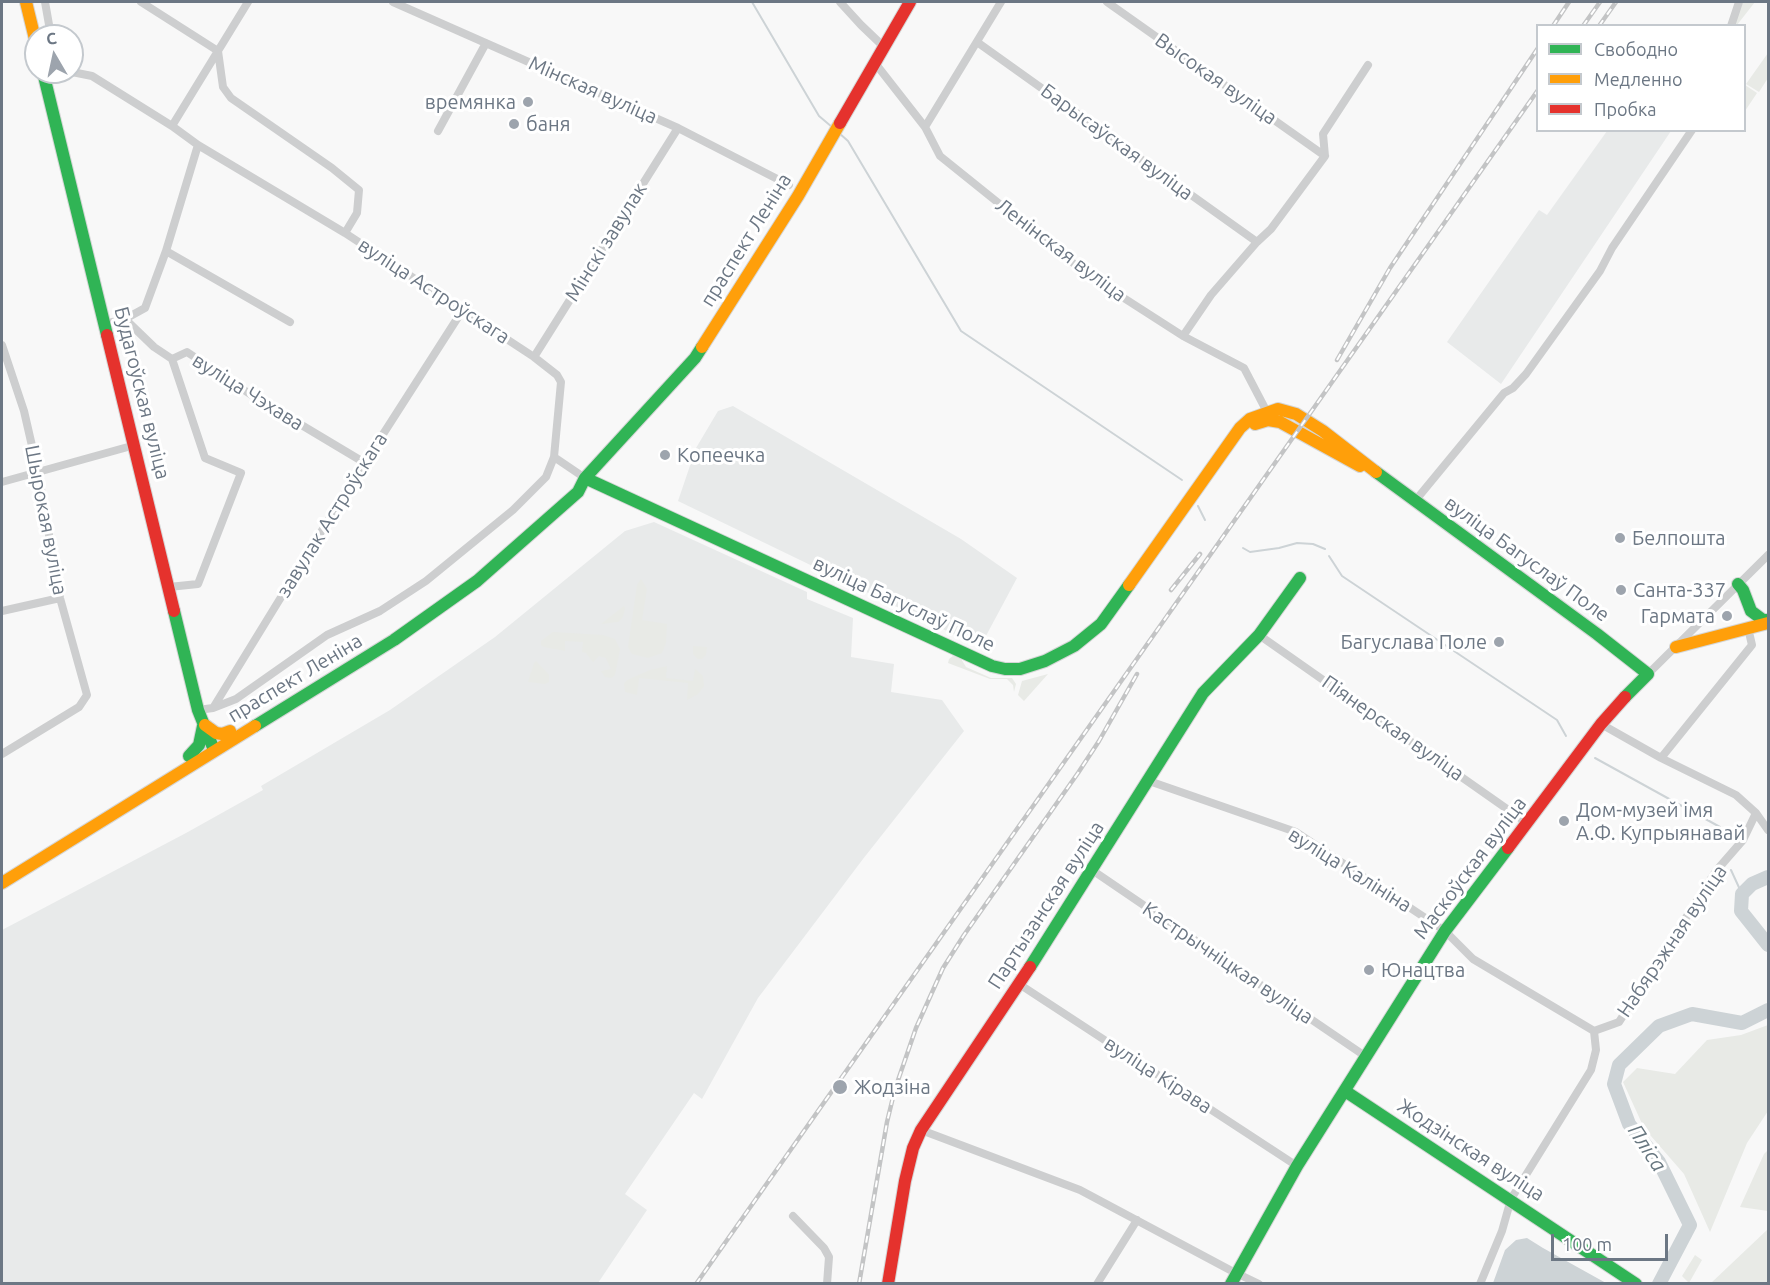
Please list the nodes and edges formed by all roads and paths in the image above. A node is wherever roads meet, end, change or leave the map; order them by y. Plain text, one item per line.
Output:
1 (26, 2) edge
2 (45, 2) edge
3 (141, 2) edge
4 (248, 2) edge
5 (393, 2) edge
6 (840, 2) edge
7 (910, 2) edge
8 (1001, 2) edge
9 (1107, 2) edge
10 (1739, 2) edge
11 (31, 24) edge
12 (49, 24) edge
13 (1732, 24) edge
14 (977, 42) junction
15 (486, 43) junction
16 (884, 46) junction
17 (218, 51) junction
18 (875, 63) junction
19 (1368, 65) dead end
20 (84, 74) edge
21 (46, 84) edge
22 (172, 126) junction
23 (925, 127) junction
24 (678, 128) junction
25 (438, 131) dead end
26 (1691, 132) edge
27 (198, 145) junction
28 (1325, 156) junction
29 (789, 185) dead end
30 (345, 233) junction
31 (1257, 242) junction
32 (166, 251) junction
33 (462, 311) junction
34 (125, 319) junction
35 (290, 322) dead end
36 (105, 324) junction
37 (1183, 336) junction
38 (2, 350) edge
39 (534, 357) junction
40 (172, 359) junction
41 (1267, 412) junction
42 (1231, 444) junction
43 (135, 445) junction
44 (554, 457) junction
45 (365, 463) junction
46 (38, 472) junction
47 (1383, 476) junction
48 (585, 478) junction
49 (2, 482) edge
50 (1416, 501) junction
51 (1768, 555) edge
52 (1300, 578) dead end
53 (1738, 584) junction
54 (169, 587) junction
55 (60, 598) junction
56 (2, 611) edge
57 (1768, 622) edge
58 (1749, 628) junction
59 (1259, 634) junction
60 (1676, 647) junction
61 (1648, 674) junction
62 (213, 708) junction
63 (198, 710) junction
64 (203, 722) junction
65 (1601, 724) junction
66 (230, 731) junction
67 (212, 747) junction
68 (2, 754) edge
69 (189, 756) junction
70 (1660, 758) junction
71 (1149, 781) junction
72 (1756, 813) junction
73 (1527, 823) junction
74 (1768, 830) edge
75 (1092, 870) junction
76 (2, 872) edge
77 (2, 882) edge
78 (1445, 931) junction
79 (1019, 984) junction
80 (1594, 1031) junction
81 (1365, 1056) junction
82 (1344, 1091) junction
83 (921, 1130) junction
84 (1297, 1166) junction
85 (1511, 1199) junction
86 (793, 1216) dead end
87 (1137, 1220) junction
88 (1234, 1278) edge
89 (827, 1284) edge
90 (888, 1284) edge
91 (1097, 1284) edge
92 (1259, 1284) edge
93 (1480, 1284) edge
94 (1636, 1284) edge

1 - 11 main road
2 - 12 street
3 - 17 street
4 - 17 street
5 - 15 street, Мінская вуліца
6 - 16 street
7 - 16 main road, праспект Леніна
8 - 14 street
9 - 28 street, Высокая вуліца
10 - 13 street
14 - 23 street
14 - 31 street, Барысаўская вуліца
15 - 24 street, Мінская вуліца
15 - 25 street
16 - 18 main road, праспект Леніна
17 - 22 street
17 - 30 street, вуліца Астроўскага
18 - 23 street, Ленінская вуліца
18 - 48 main road, праспект Леніна
19 - 28 street
20 - 22 street
21 - 36 main road, Будагоўская вуліца
22 - 27 street
23 - 37 street, Ленінская вуліца
24 - 29 street, Мінская вуліца
24 - 39 street, Мінскі завулак
26 - 50 street
27 - 30 street
27 - 32 street
28 - 31 street
30 - 33 street, вуліца Астроўскага
31 - 37 street
32 - 34 street
32 - 35 street
33 - 39 street, вуліца Астроўскага
33 - 45 street, завулак Астроўскага
34 - 36 street
34 - 40 street, вуліца Чэхава
36 - 43 main road, Будагоўская вуліца
37 - 41 street, Ленінская вуліца
38 - 46 street, Шырокая вуліца
39 - 44 street, вуліца Астроўскага
40 - 45 street, вуліца Чэхава
40 - 54 street
41 - 42 main road, вуліца Багуслаў Поле
41 - 47 main road, вуліца Багуслаў Поле
42 - 47 main road, вуліца Багуслаў Поле
42 - 48 main road, вуліца Багуслаў Поле
43 - 46 street
43 - 54 main road, Будагоўская вуліца
44 - 48 street
44 - 62 street
45 - 62 street, завулак Астроўскага
46 - 49 street
46 - 55 street, Шырокая вуліца
47 - 50 main road, вуліца Багуслаў Поле
48 - 66 main road, праспект Леніна
48 - 67 main road, праспект Леніна
50 - 61 main road, вуліца Багуслаў Поле
51 - 53 street
52 - 59 main road, Партызанская вуліца
53 - 57 main road
53 - 60 street
54 - 63 main road, Будагоўская вуліца
55 - 56 street
55 - 68 street, Шырокая вуліца
57 - 58 main road
58 - 60 main road
58 - 70 street
59 - 71 main road, Партызанская вуліца
59 - 73 street, Піянерская вуліца
60 - 61 street
61 - 65 main road, Маскоўская вуліца
62 - 63 street
63 - 64 main road, Будагоўская вуліца
64 - 66 main road
64 - 67 main road, Будагоўская вуліца
64 - 69 main road
65 - 70 street
65 - 73 main road, Маскоўская вуліца
66 - 67 main road, праспект Леніна
67 - 69 main road, праспект Леніна
67 - 77 main road, праспект Леніна
69 - 76 main road, праспект Леніна
70 - 72 street
71 - 75 main road, Партызанская вуліца
71 - 78 street, вуліца Калініна
72 - 74 street
72 - 80 street, Набярэжная вуліца
73 - 78 main road, Маскоўская вуліца
75 - 79 main road, Партызанская вуліца
75 - 81 street, Кастрычніцкая вуліца
78 - 80 street, вуліца Калініна
78 - 81 main road, Маскоўская вуліца
79 - 83 main road, Партызанская вуліца
79 - 84 street, вуліца Кірава
80 - 85 street, Набярэжная вуліца
81 - 82 main road, Маскоўская вуліца
82 - 84 main road, Маскоўская вуліца
82 - 85 main road, Жодзінская вуліца
83 - 87 street
83 - 90 main road, Партызанская вуліца
84 - 88 main road, Маскоўская вуліца
85 - 93 street, Набярэжная вуліца
85 - 94 main road, Жодзінская вуліца
86 - 89 street
87 - 88 street
87 - 91 street
88 - 92 street

